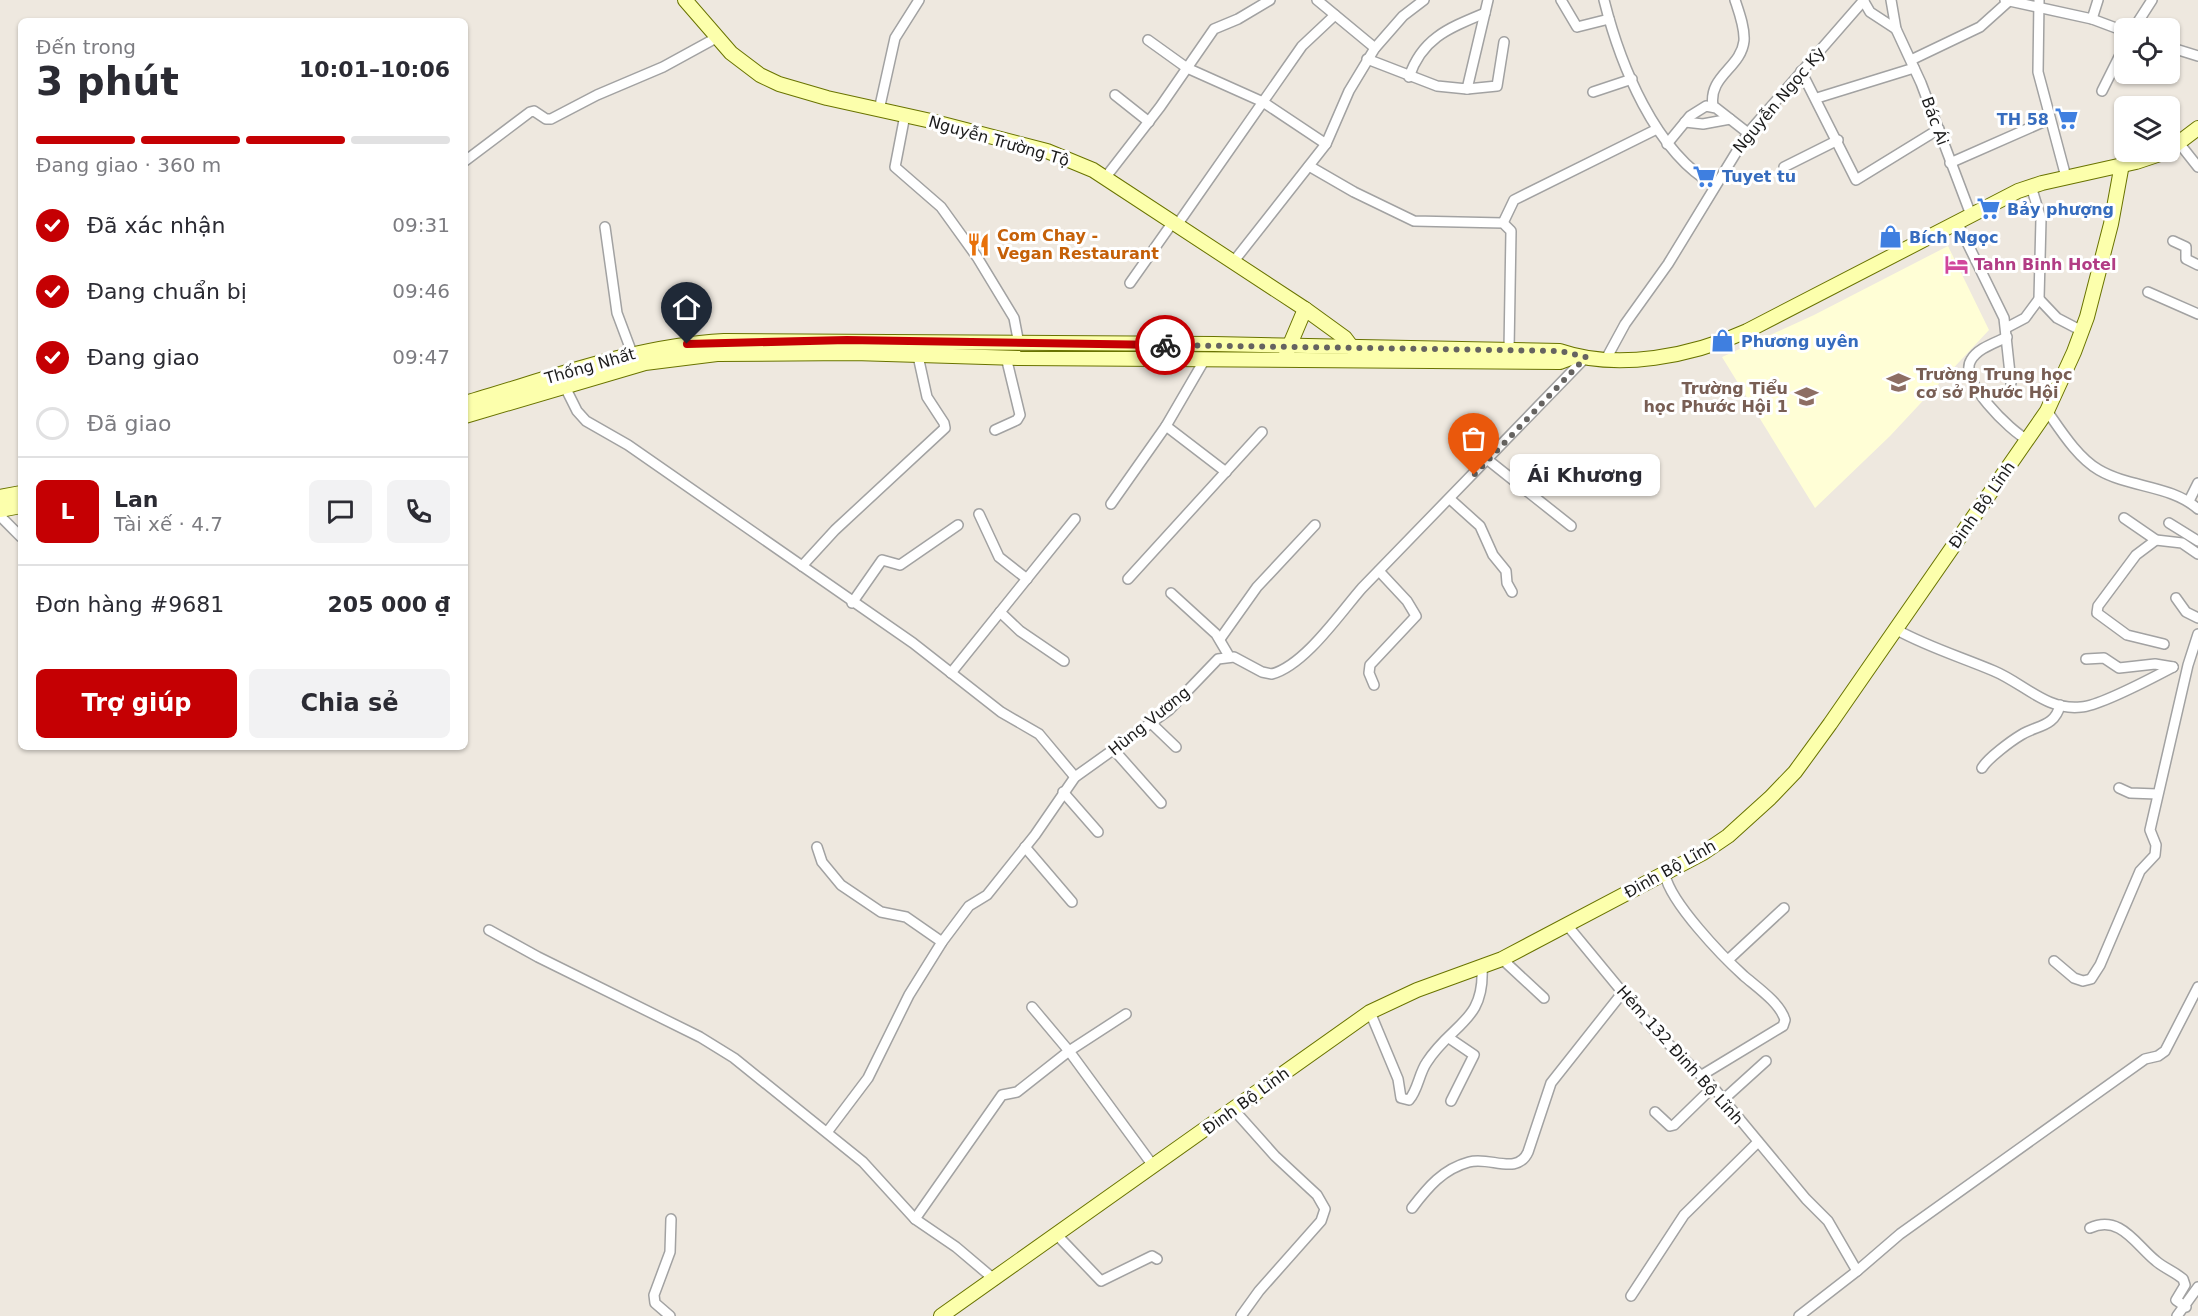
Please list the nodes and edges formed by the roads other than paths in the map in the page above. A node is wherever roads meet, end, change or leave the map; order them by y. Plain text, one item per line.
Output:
1 (685, 0) edge
2 (919, 0) edge
3 (1270, 0) edge
4 (1317, 0) edge
5 (1424, 0) edge
6 (1488, 0) edge
7 (1561, 0) edge
8 (1604, 0) edge
9 (1735, 0) edge
10 (1863, 0) edge
11 (1891, 0) edge
12 (2098, 0) edge
13 (2152, 0) edge
14 (2007, 1) edge
15 (2039, 3) edge
16 (1485, 13) junction
17 (1335, 15) junction
18 (2140, 18) edge
19 (1609, 19) junction
20 (2092, 19) junction
21 (2114, 27) edge
22 (1896, 29) junction
23 (716, 38) junction
24 (1148, 40) dead end
25 (1504, 42) dead end
26 (1375, 48) junction
27 (2180, 51) edge
28 (2198, 56) edge
29 (1367, 59) junction
30 (1913, 64) junction
31 (2114, 67) edge
32 (1187, 68) junction
33 (1802, 71) junction
34 (1409, 77) junction
35 (1632, 79) junction
36 (1467, 89) junction
37 (2102, 91) dead end
38 (1593, 92) dead end
39 (1115, 95) dead end
40 (1817, 98) junction
41 (1263, 102) junction
42 (1713, 106) junction
43 (879, 110) junction
44 (905, 115) junction
45 (1730, 119) junction
46 (2050, 119) junction
47 (1149, 122) junction
48 (1685, 122) junction
49 (2198, 128) edge
50 (1657, 129) junction
51 (1938, 129) junction
52 (1748, 133) junction
53 (1838, 140) junction
54 (2180, 141) edge
55 (1326, 144) junction
56 (1667, 144) junction
57 (2180, 154) edge
58 (468, 159) edge
59 (2128, 162) edge
60 (1950, 163) junction
61 (2122, 164) junction
62 (1309, 166) junction
63 (1784, 167) dead end
64 (2198, 167) edge
65 (2066, 177) junction
66 (1105, 178) junction
67 (1714, 185) junction
68 (2031, 186) junction
69 (1971, 215) junction
70 (1957, 222) junction
71 (1175, 223) junction
72 (1503, 223) junction
73 (605, 227) dead end
74 (2173, 241) dead end
75 (1234, 261) junction
76 (2198, 265) edge
77 (1130, 283) dead end
78 (2148, 292) dead end
79 (2039, 299) junction
80 (1305, 309) junction
81 (2198, 314) edge
82 (2082, 331) junction
83 (2006, 332) junction
84 (1019, 344) junction
85 (1509, 350) junction
86 (1048, 351) junction
87 (632, 353) junction
88 (1286, 353) junction
89 (1354, 354) junction
90 (918, 356) junction
91 (1006, 357) junction
92 (1581, 357) junction
93 (1606, 358) junction
94 (1205, 359) junction
95 (2011, 383) dead end
96 (566, 387) junction
97 (468, 402) edge
98 (485, 404) junction
99 (2047, 411) junction
100 (468, 414) edge
101 (1166, 426) junction
102 (995, 430) dead end
103 (1262, 432) dead end
104 (2028, 440) junction
105 (1488, 460) junction
106 (1226, 472) junction
107 (2198, 483) edge
108 (18, 494) edge
109 (0, 497) edge
110 (1450, 499) junction
111 (2189, 501) junction
112 (1111, 504) dead end
113 (18, 507) edge
114 (2198, 509) edge
115 (0, 510) edge
116 (979, 514) dead end
117 (0, 516) edge
118 (2124, 518) dead end
119 (1075, 519) dead end
120 (2169, 523) dead end
121 (958, 525) dead end
122 (1315, 525) dead end
123 (1571, 526) dead end
124 (18, 534) edge
125 (2156, 540) junction
126 (2198, 541) edge
127 (2198, 554) edge
128 (802, 566) junction
129 (1379, 571) junction
130 (1027, 579) junction
131 (1128, 579) dead end
132 (1512, 592) dead end
133 (1171, 593) dead end
134 (2176, 598) dead end
135 (852, 603) junction
136 (1000, 612) junction
137 (2198, 618) edge
138 (1897, 630) junction
139 (2198, 634) edge
140 (1220, 639) junction
141 (2164, 644) dead end
142 (1229, 656) junction
143 (2086, 659) dead end
144 (1064, 661) dead end
145 (2188, 665) junction
146 (2173, 667) junction
147 (951, 673) junction
148 (1374, 685) dead end
149 (2060, 705) junction
150 (1151, 723) junction
151 (1176, 747) dead end
152 (1114, 750) junction
153 (1982, 768) dead end
154 (1075, 777) junction
155 (2119, 788) dead end
156 (1063, 792) junction
157 (2157, 794) junction
158 (1161, 803) dead end
159 (1098, 832) dead end
160 (817, 847) dead end
161 (1025, 847) junction
162 (1665, 875) junction
163 (1072, 902) dead end
164 (1784, 908) dead end
165 (1567, 925) junction
166 (489, 930) dead end
167 (942, 942) junction
168 (1502, 959) junction
169 (1728, 960) junction
170 (2054, 962) dead end
171 (1482, 967) junction
172 (2198, 987) edge
173 (1623, 992) junction
174 (1544, 998) dead end
175 (1032, 1007) dead end
176 (1370, 1012) junction
177 (1126, 1014) dead end
178 (1449, 1038) junction
179 (1069, 1051) junction
180 (1766, 1061) dead end
181 (1702, 1075) junction
182 (1713, 1087) junction
183 (1724, 1099) junction
184 (1451, 1101) dead end
185 (1234, 1110) junction
186 (1654, 1112) dead end
187 (828, 1131) junction
188 (1758, 1142) junction
189 (1154, 1167) junction
190 (1412, 1208) dead end
191 (671, 1219) dead end
192 (915, 1219) junction
193 (2090, 1228) dead end
194 (1057, 1235) junction
195 (1157, 1259) dead end
196 (1857, 1271) junction
197 (995, 1280) junction
198 (2198, 1287) edge
199 (1631, 1296) dead end
200 (2186, 1306) junction
201 (947, 1315) edge
202 (670, 1316) edge
203 (1241, 1316) edge
204 (1799, 1316) edge
205 (2177, 1316) edge

1 - 23 main road, Nguyễn Trường Tộ
2 - 43 street
3 - 32 street
4 - 17 street
5 - 26 street
6 - 16 street
7 - 19 street
8 - 19 street
9 - 42 street
10 - 22 street
10 - 33 street, Nguyễn Ngọc Kỳ
11 - 22 street, Bác Ái
12 - 20 street
13 - 18 street
14 - 15 street
14 - 30 street
15 - 20 street
15 - 46 street
16 - 34 street
16 - 36 street
17 - 26 street
17 - 41 street
19 - 35 street
20 - 21 street
22 - 30 street, Bác Ái
23 - 43 main road, Nguyễn Trường Tộ
23 - 58 street
24 - 32 street
25 - 36 street
26 - 29 street
27 - 28 street
29 - 34 street
29 - 55 street
30 - 40 street
30 - 51 street, Bác Ái
31 - 37 street
32 - 41 street
32 - 47 street
33 - 40 street
33 - 52 street, Nguyễn Ngọc Kỳ
34 - 36 street
35 - 38 street
35 - 50 street
39 - 47 street
40 - 53 street
41 - 55 street
41 - 71 street
42 - 45 street
42 - 48 street
43 - 44 main road, Nguyễn Trường Tộ
44 - 66 main road, Nguyễn Trường Tộ
44 - 84 street
45 - 48 street
45 - 52 street
46 - 60 street
46 - 65 street
47 - 66 street
48 - 56 street
49 - 54 main road
50 - 56 street
50 - 72 street
51 - 53 street
51 - 60 street, Bác Ái
52 - 67 street, Nguyễn Ngọc Kỳ
53 - 63 street
55 - 62 street
56 - 67 street
57 - 64 street
59 - 61 main road
60 - 69 street, Bác Ái
61 - 65 main road
61 - 82 main road, Đinh Bộ Lĩnh
62 - 72 street
62 - 75 street
65 - 68 main road
66 - 71 main road, Nguyễn Trường Tộ
67 - 93 street, Nguyễn Ngọc Kỳ
68 - 69 main road
68 - 79 street
69 - 70 main road
70 - 83 street
70 - 93 main road
71 - 75 main road, Nguyễn Trường Tộ
71 - 77 street
72 - 85 street
73 - 87 street
74 - 76 street
75 - 80 main road, Nguyễn Trường Tộ
78 - 81 street
79 - 82 street
79 - 83 street
80 - 88 main road
80 - 89 main road, Nguyễn Trường Tộ
82 - 99 main road, Đinh Bộ Lĩnh
83 - 95 street
83 - 104 street
84 - 86 main road, Thống Nhất
84 - 87 main road, Thống Nhất
85 - 89 main road, Thống Nhất
85 - 92 main road, Thống Nhất
86 - 88 main road, Thống Nhất
86 - 91 main road, Thống Nhất
86 - 94 main road, Thống Nhất
87 - 98 main road, Thống Nhất
88 - 89 main road, Thống Nhất
88 - 94 main road, Thống Nhất
89 - 92 main road, Thống Nhất
90 - 91 main road, Thống Nhất
90 - 96 main road, Thống Nhất
90 - 128 street
91 - 102 street
92 - 93 main road
92 - 105 street
94 - 101 street
96 - 98 main road, Thống Nhất
96 - 128 street
97 - 98 main road, Thống Nhất
98 - 100 main road, Thống Nhất
99 - 104 main road, Đinh Bộ Lĩnh
99 - 111 street
101 - 106 street
101 - 112 street
103 - 106 street
104 - 138 main road, Đinh Bộ Lĩnh
105 - 110 street
105 - 123 street
106 - 131 street
107 - 111 street
108 - 109 main road
110 - 129 street
110 - 132 street
111 - 114 street
113 - 115 main road
116 - 130 street
117 - 124 street
118 - 125 street
119 - 130 street
120 - 126 street
121 - 135 street
122 - 140 street
125 - 127 street
125 - 141 street
128 - 135 street
129 - 142 street
129 - 148 street
130 - 136 street
133 - 140 street
134 - 137 street
135 - 147 street
136 - 144 street
136 - 147 street
138 - 149 street
138 - 162 main road, Đinh Bộ Lĩnh
139 - 145 street
140 - 142 street
142 - 150 street, Hùng Vương
143 - 146 street
145 - 146 street
145 - 157 street
146 - 149 street
147 - 154 street
149 - 153 street
150 - 151 street
150 - 152 street, Hùng Vương
152 - 154 street, Hùng Vương
152 - 158 street
154 - 156 street, Hùng Vương
155 - 157 street
156 - 159 street
156 - 161 street, Hùng Vương
157 - 170 street
160 - 167 street
161 - 163 street
161 - 167 street, Hùng Vương
162 - 165 main road, Đinh Bộ Lĩnh
162 - 169 street
164 - 169 street
165 - 168 main road, Đinh Bộ Lĩnh
165 - 173 street, Hẻm 132 Đinh Bộ Lĩnh
166 - 187 street
167 - 187 street, Hùng Vương
168 - 171 main road, Đinh Bộ Lĩnh
168 - 174 street
169 - 181 street
171 - 176 main road, Đinh Bộ Lĩnh
171 - 178 street
172 - 196 street
173 - 181 street, Hẻm 132 Đinh Bộ Lĩnh
173 - 190 street
175 - 179 street
176 - 178 street
176 - 185 main road, Đinh Bộ Lĩnh
177 - 179 street
178 - 184 street
179 - 189 street
179 - 192 street
180 - 183 street
181 - 182 street, Hẻm 132 Đinh Bộ Lĩnh
182 - 183 street, Hẻm 132 Đinh Bộ Lĩnh
182 - 186 street
183 - 188 street, Hẻm 132 Đinh Bộ Lĩnh
185 - 189 main road, Đinh Bộ Lĩnh
185 - 203 street
187 - 192 street
188 - 196 street, Hẻm 132 Đinh Bộ Lĩnh
188 - 199 street
189 - 194 main road, Đinh Bộ Lĩnh
191 - 202 street
192 - 197 street
193 - 200 street
194 - 195 street
194 - 197 main road, Đinh Bộ Lĩnh
196 - 204 street
197 - 201 main road, Đinh Bộ Lĩnh
198 - 200 street
200 - 205 street

